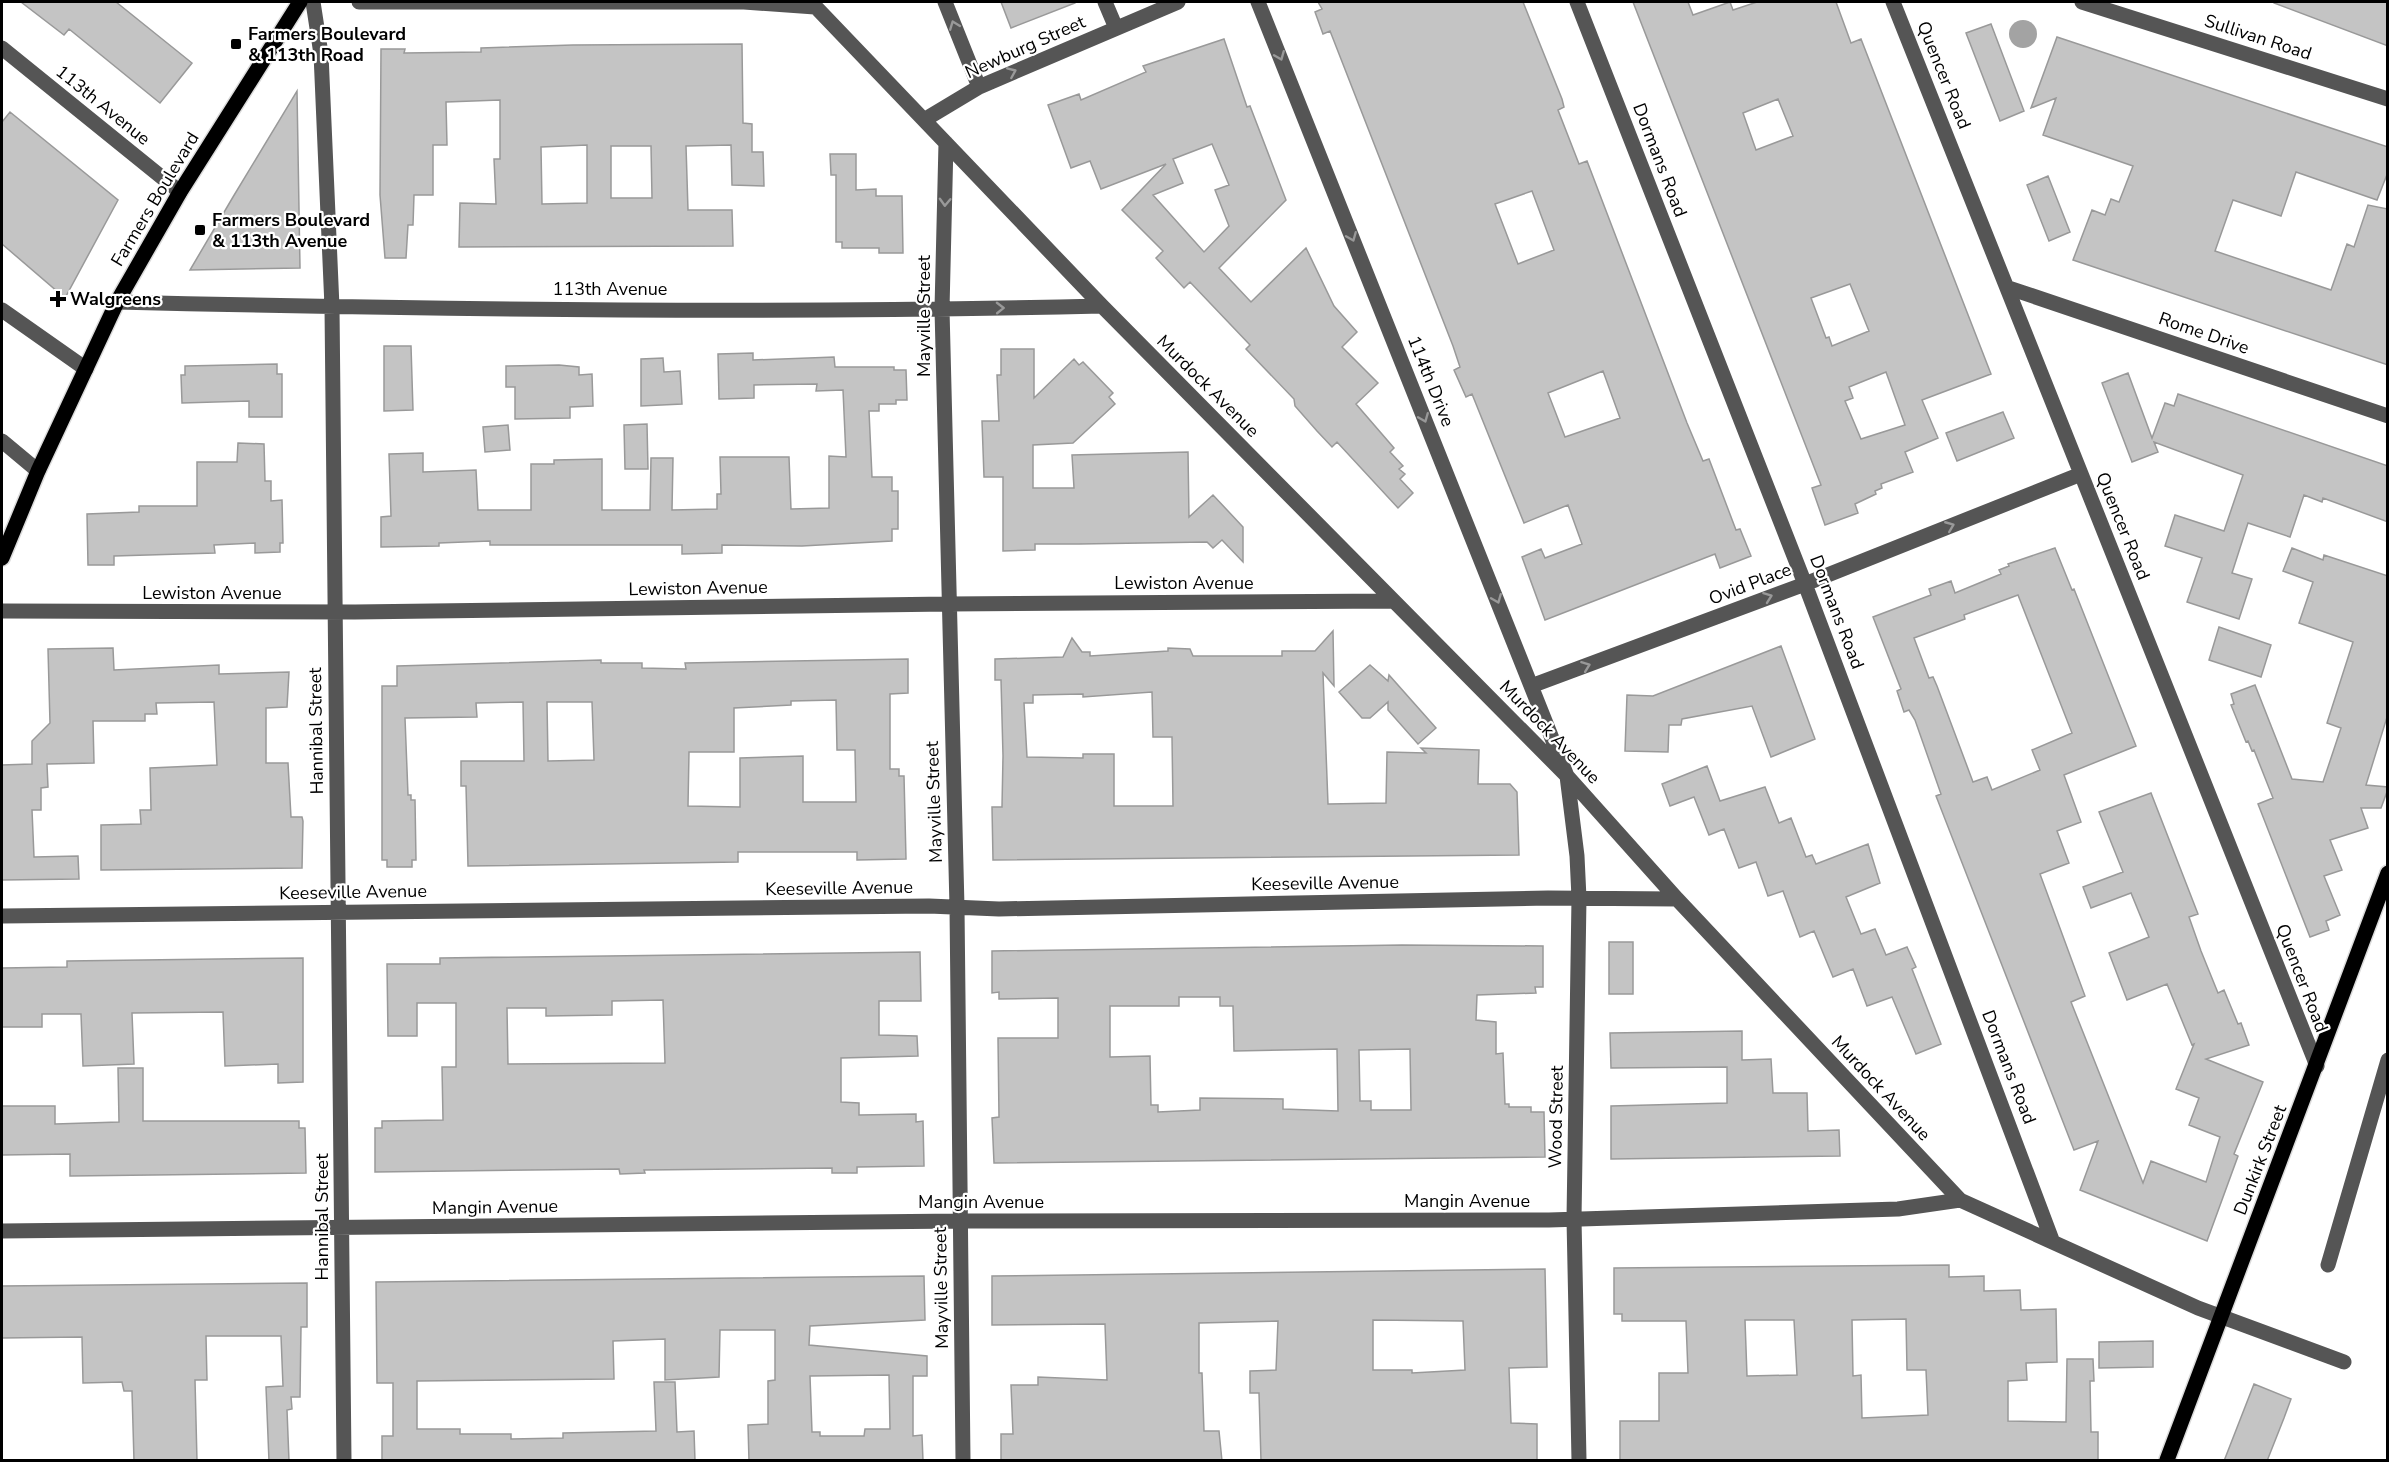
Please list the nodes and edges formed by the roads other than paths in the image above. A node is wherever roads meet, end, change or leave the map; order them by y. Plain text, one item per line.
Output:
1 (300, 2) edge
2 (313, 2) edge
3 (359, 2) edge
4 (945, 2) edge
5 (1105, 2) edge
6 (1178, 2) edge
7 (1258, 2) edge
8 (1577, 2) edge
9 (1893, 2) edge
10 (2082, 2) edge
11 (813, 4) edge
12 (1116, 28) junction
13 (2, 48) edge
14 (979, 87) junction
15 (2388, 99) edge
16 (924, 120) junction
17 (946, 143) junction
18 (180, 192) junction
19 (2009, 288) junction
20 (117, 302) junction
21 (1102, 306) junction
22 (332, 307) junction
23 (942, 309) junction
24 (2, 310) edge
25 (86, 369) junction
26 (2388, 416) edge
27 (2, 441) edge
28 (38, 471) junction
29 (2081, 474) junction
30 (2, 558) edge
31 (1805, 584) junction
32 (1394, 601) junction
33 (948, 604) junction
34 (2, 611) edge
35 (333, 612) junction
36 (1531, 686) junction
37 (1567, 776) junction
38 (2388, 873) edge
39 (1579, 898) junction
40 (1677, 899) junction
41 (957, 907) junction
42 (339, 912) junction
43 (2, 916) edge
44 (2388, 1060) edge
45 (2317, 1066) junction
46 (1960, 1200) junction
47 (1574, 1219) junction
48 (960, 1221) junction
49 (342, 1228) junction
50 (2, 1231) edge
51 (2052, 1240) junction
52 (2328, 1265) dead end
53 (2222, 1316) junction
54 (2344, 1362) dead end
55 (344, 1461) edge
56 (963, 1461) edge
57 (1579, 1461) edge
58 (2167, 1461) edge

1 - 18 main road, Farmers Boulevard
2 - 22 street, Hannibal Street
3 - 11 street
14 -> 4 street
5 - 12 street
6 - 12 street, Newburg Street
7 -> 36 street, 114th Drive
8 - 31 street, Dormans Road
9 - 19 street, Quencer Road
10 - 15 street, Sullivan Road
11 - 16 street, Murdock Avenue
14 -> 12 street, Newburg Street
13 - 18 street, 113th Avenue
14 - 16 street, Newburg Street
16 - 17 street, Murdock Avenue
17 - 21 street, Murdock Avenue
17 -> 23 street, Mayville Street
18 - 20 main road, Farmers Boulevard
19 - 26 street, Rome Drive
19 - 29 street, Quencer Road
20 - 22 street, 113th Avenue
20 - 25 main road, Farmers Boulevard
23 -> 21 street, 113th Avenue
21 - 32 street, Murdock Avenue
22 - 23 street, 113th Avenue
22 - 35 street, Hannibal Street
23 - 33 street, Mayville Street
24 - 25 street
25 - 28 main road, Farmers Boulevard
27 - 28 street
28 - 30 main road, Farmers Boulevard
31 -> 29 street, Ovid Place
29 - 45 street, Quencer Road
36 -> 31 street, Ovid Place
31 - 51 street, Dormans Road
32 - 33 street, Lewiston Avenue
32 - 37 street, Murdock Avenue
33 - 35 street, Lewiston Avenue
33 - 41 street, Mayville Street
34 - 35 street, Lewiston Avenue
35 - 42 street, Hannibal Street
36 - 37 street, 114th Drive
37 - 39 street, Wood Street
37 - 40 street, Murdock Avenue
38 - 45 main road, Dunkirk Street
39 - 40 street, Keeseville Avenue
39 - 41 street, Keeseville Avenue
39 - 47 street, Wood Street
40 - 46 street, Murdock Avenue
41 - 42 street, Keeseville Avenue
41 - 48 street, Mayville Street
42 - 43 street, Keeseville Avenue
42 - 49 street, Hannibal Street
44 - 52 street
45 - 53 main road, Dunkirk Street
46 - 47 street, Mangin Avenue
46 - 51 street, Murdock Avenue
47 - 48 street, Mangin Avenue
47 - 57 street, Wood Street
48 - 49 street, Mangin Avenue
48 - 56 street, Mayville Street
49 - 50 street, Mangin Avenue
49 - 55 street, Hannibal Street
51 - 53 street, Murdock Avenue
53 - 54 street, Murdock Avenue
53 - 58 main road, Dunkirk Street

